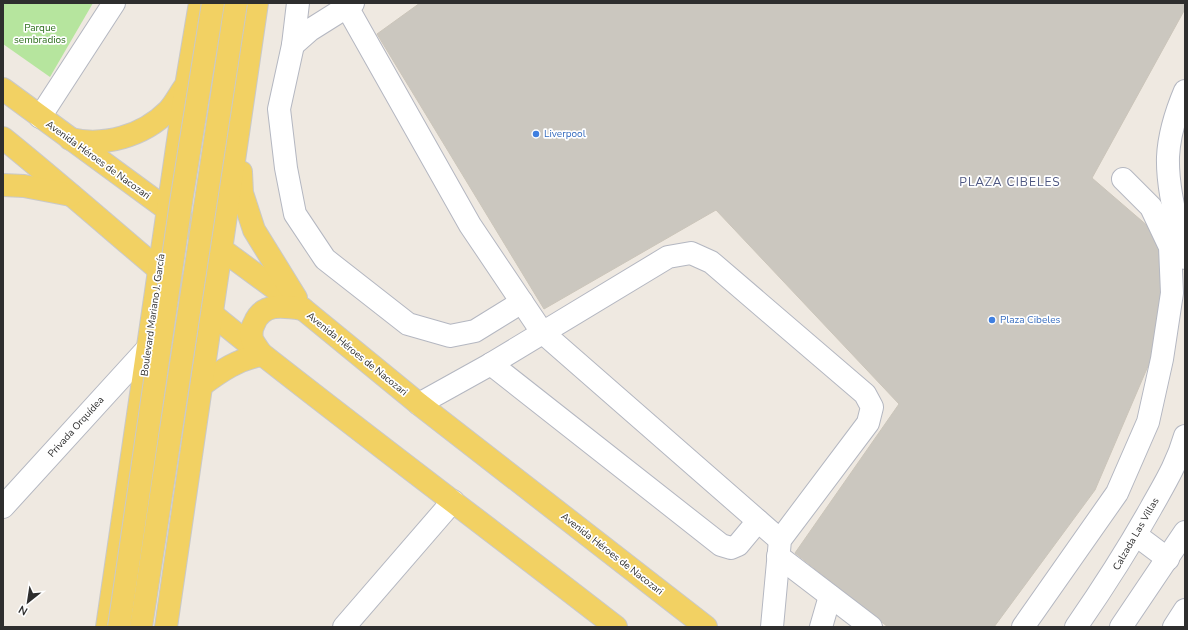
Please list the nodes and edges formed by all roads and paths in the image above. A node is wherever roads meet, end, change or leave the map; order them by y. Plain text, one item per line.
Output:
1 (114, 3) edge
2 (200, 3) edge
3 (213, 3) edge
4 (236, 3) edge
5 (257, 3) edge
6 (298, 3) edge
7 (350, 5) edge
8 (293, 45) junction
9 (186, 86) junction
10 (3, 89) edge
11 (1185, 90) edge
12 (40, 117) junction
13 (240, 126) junction
14 (1179, 129) edge
15 (3, 138) edge
16 (70, 139) junction
17 (1177, 158) edge
18 (1123, 179) dead end
19 (3, 185) edge
20 (74, 195) junction
21 (168, 211) junction
22 (222, 250) junction
23 (1185, 260) edge
24 (159, 270) junction
25 (522, 302) junction
26 (303, 309) junction
27 (212, 313) junction
28 (542, 332) junction
29 (148, 348) junction
30 (262, 355) junction
31 (491, 364) junction
32 (202, 385) junction
33 (419, 404) junction
34 (1185, 436) edge
35 (453, 501) junction
36 (3, 507) edge
37 (758, 521) junction
38 (1185, 532) edge
39 (1136, 535) junction
40 (779, 548) junction
41 (1168, 559) junction
42 (1106, 584) junction
43 (830, 596) junction
44 (111, 600) junction
45 (169, 605) junction
46 (1185, 610) edge
47 (107, 627) edge
48 (119, 627) edge
49 (141, 627) edge
50 (166, 627) edge
51 (344, 627) edge
52 (616, 627) edge
53 (706, 627) edge
54 (772, 627) edge
55 (821, 627) edge
56 (871, 627) edge
57 (1023, 627) edge
58 (1076, 627) edge
59 (1093, 627) edge
60 (1121, 627) edge
61 (1174, 627) edge

1 - 12 street
2 - 9 main road, Boulevard Mariano J. García
3 - 48 main road, bridge
4 - 49 main road, bridge
5 - 13 main road
6 - 8 street
7 - 8 street
7 - 25 street
8 - 25 street
9 - 16 main road
9 - 21 main road, Boulevard Mariano J. García
10 - 12 main road, Avenida Héroes de Nacozari
11 - 14 street
12 - 16 main road, Avenida Héroes de Nacozari
13 - 22 main road
13 - 26 main road
14 - 17 street
15 - 20 main road
16 - 21 main road, Avenida Héroes de Nacozari
17 - 23 street
18 - 57 street
19 - 20 main road
20 - 24 main road
21 - 22 main road, Avenida Héroes de Nacozari
21 - 24 main road, Boulevard Mariano J. García
22 - 26 main road, Avenida Héroes de Nacozari
22 - 27 main road
24 - 27 main road
24 - 29 main road, Boulevard Mariano J. García
25 - 28 street
26 - 30 main road
26 - 33 main road, Avenida Héroes de Nacozari
27 - 30 main road
27 - 32 main road
28 - 31 street
28 - 37 street
28 - 40 street
29 - 36 street, Privada Orquídea
29 - 44 main road, Boulevard Mariano J. García
30 - 32 main road
30 - 35 main road
31 - 33 street
31 - 37 street
32 - 45 main road
33 - 53 main road, Avenida Héroes de Nacozari
34 - 39 street, Calzada Las Villas
35 - 51 street
35 - 52 main road
37 - 40 street
38 - 41 street
39 - 41 street
39 - 42 street, Calzada Las Villas
40 - 43 street
40 - 54 street
41 - 60 street
42 - 58 street, Calzada Las Villas
42 - 59 street
43 - 55 street
43 - 56 street
44 - 45 main road
44 - 47 main road, Boulevard Mariano J. García
45 - 50 main road
46 - 61 street

